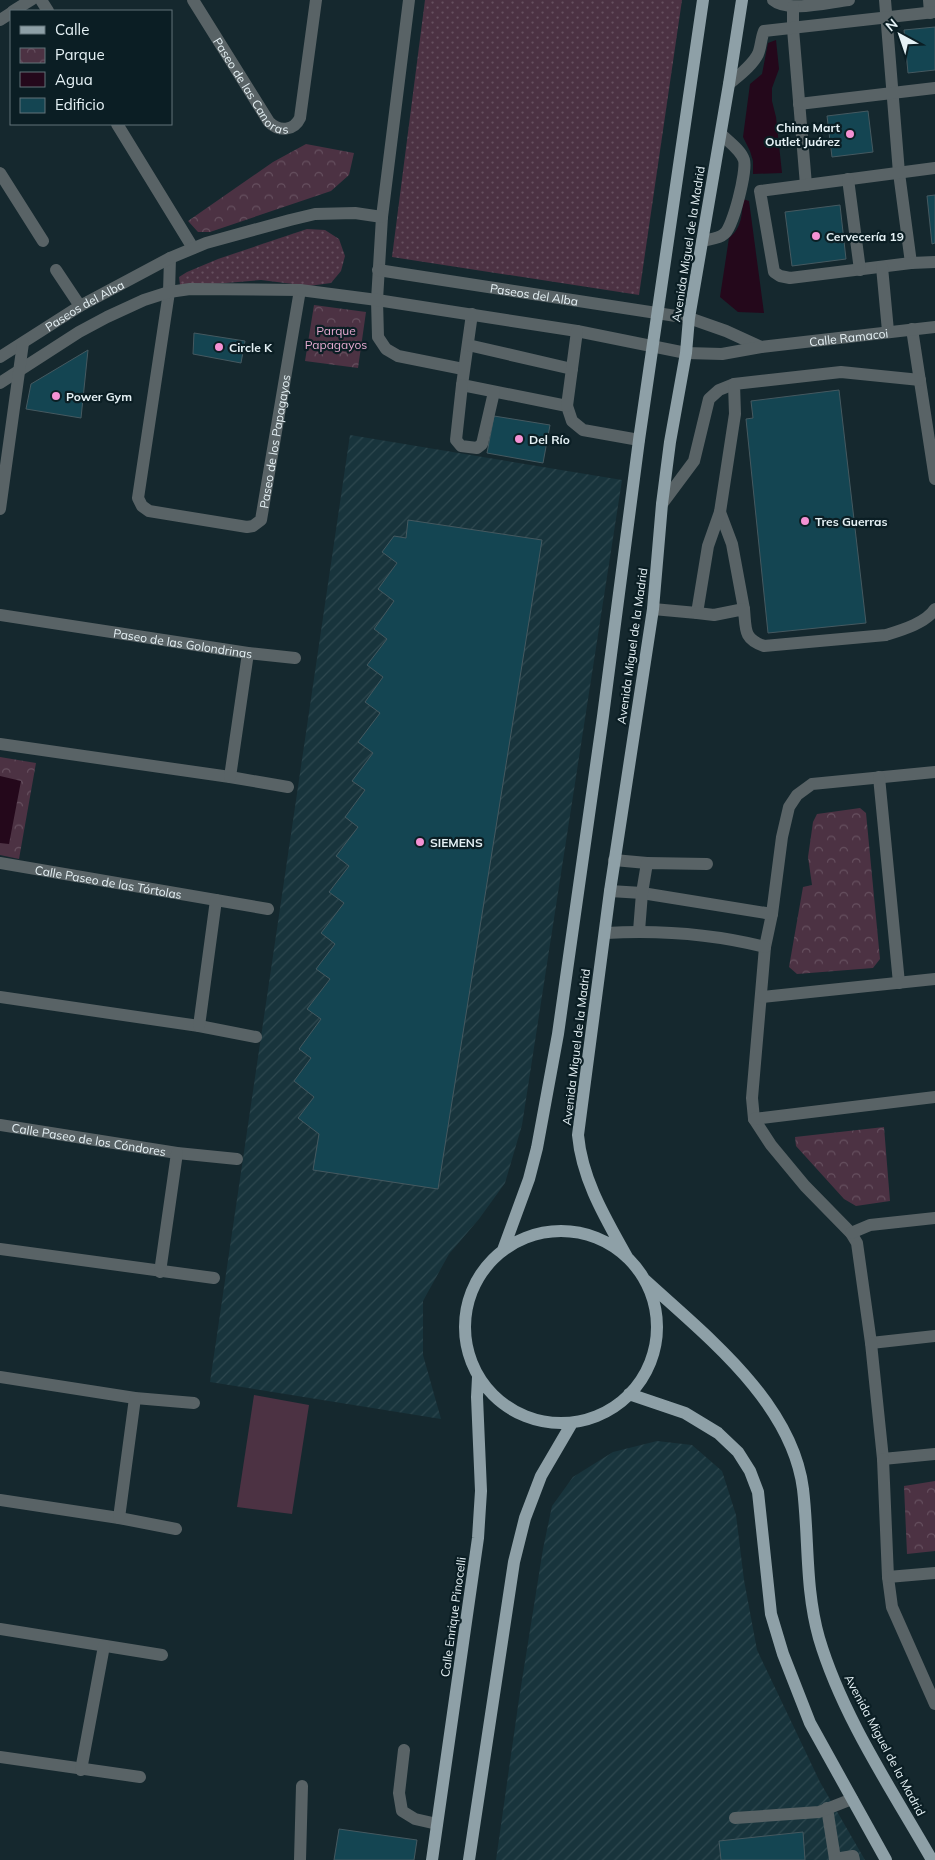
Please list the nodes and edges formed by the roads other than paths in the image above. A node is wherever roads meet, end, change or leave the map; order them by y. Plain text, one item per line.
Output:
1 (31, 0) edge
2 (193, 0) edge
3 (316, 0) edge
4 (409, 0) edge
5 (703, 0) edge
6 (742, 0) edge
7 (773, 0) edge
8 (849, 0) edge
9 (885, 0) edge
10 (825, 1) edge
11 (793, 7) junction
12 (931, 8) edge
13 (15, 10) edge
14 (886, 18) junction
15 (829, 24) junction
16 (793, 29) junction
17 (729, 84) junction
18 (935, 88) edge
19 (894, 93) junction
20 (799, 104) junction
21 (118, 125) edge
22 (721, 134) junction
23 (935, 168) edge
24 (0, 173) edge
25 (899, 173) junction
26 (848, 180) junction
27 (806, 185) junction
28 (740, 191) junction
29 (760, 191) junction
30 (382, 217) junction
31 (43, 241) dead end
32 (702, 241) junction
33 (193, 248) junction
34 (170, 258) junction
35 (911, 262) junction
36 (935, 262) edge
37 (882, 267) junction
38 (56, 270) dead end
39 (378, 270) junction
40 (860, 270) junction
41 (300, 290) junction
42 (169, 292) junction
43 (377, 300) junction
44 (80, 306) junction
45 (657, 312) junction
46 (472, 314) junction
47 (689, 318) junction
48 (935, 327) edge
49 (912, 329) junction
50 (577, 331) junction
51 (888, 332) junction
52 (23, 343) junction
53 (468, 345) junction
54 (761, 346) junction
55 (653, 347) junction
56 (686, 353) junction
57 (0, 357) edge
58 (572, 368) junction
59 (464, 369) junction
60 (19, 371) junction
61 (920, 380) junction
62 (0, 383) edge
63 (734, 384) junction
64 (462, 385) junction
65 (494, 392) junction
66 (567, 406) junction
67 (639, 440) junction
68 (2, 478) edge
69 (935, 479) edge
70 (662, 504) junction
71 (0, 509) edge
72 (720, 512) junction
73 (653, 609) junction
74 (744, 609) junction
75 (935, 609) edge
76 (697, 613) junction
77 (0, 615) edge
78 (248, 653) junction
79 (295, 658) dead end
80 (0, 744) edge
81 (935, 772) edge
82 (230, 777) junction
83 (879, 777) junction
84 (288, 787) dead end
85 (614, 860) junction
86 (0, 863) edge
87 (647, 863) junction
88 (707, 864) dead end
89 (610, 891) junction
90 (642, 893) junction
91 (216, 900) junction
92 (268, 909) dead end
93 (772, 914) junction
94 (640, 931) junction
95 (606, 933) junction
96 (766, 947) junction
97 (935, 979) edge
98 (899, 983) junction
99 (0, 997) edge
100 (762, 997) junction
101 (199, 1026) junction
102 (256, 1037) dead end
103 (935, 1097) edge
104 (754, 1119) junction
105 (0, 1125) edge
106 (177, 1153) junction
107 (237, 1159) dead end
108 (935, 1218) edge
109 (851, 1233) junction
110 (0, 1249) edge
111 (503, 1250) junction
112 (627, 1257) junction
113 (160, 1272) junction
114 (214, 1278) dead end
115 (644, 1280) junction
116 (935, 1336) edge
117 (871, 1343) junction
118 (0, 1377) edge
119 (478, 1378) junction
120 (629, 1394) junction
121 (135, 1398) junction
122 (194, 1403) dead end
123 (572, 1423) junction
124 (935, 1454) edge
125 (883, 1459) junction
126 (0, 1500) edge
127 (118, 1518) junction
128 (176, 1529) dead end
129 (935, 1573) edge
130 (888, 1577) junction
131 (0, 1629) edge
132 (104, 1646) junction
133 (162, 1656) dead end
134 (933, 1696) edge
135 (404, 1750) dead end
136 (0, 1757) edge
137 (82, 1770) junction
138 (140, 1777) dead end
139 (302, 1786) dead end
140 (852, 1799) junction
141 (827, 1808) junction
142 (735, 1818) dead end
143 (437, 1824) junction
144 (300, 1860) edge
145 (432, 1860) edge
146 (469, 1860) edge
147 (854, 1860) edge
148 (886, 1860) edge
149 (932, 1860) edge

1 - 13 street
2 - 3 street, Paseo de las Canoras
4 - 30 street
5 - 45 main road, Avenida Miguel de la Madrid
6 - 17 main road, Avenida Miguel de la Madrid
7 - 11 street
8 - 10 street
9 - 14 street
10 - 11 street
10 - 15 street
11 - 16 street
12 - 14 street
14 - 15 street
14 - 19 street
15 - 16 street
16 - 17 street
16 - 20 street
17 - 22 main road, Avenida Miguel de la Madrid
18 - 19 street
19 - 20 street
19 - 25 street
20 - 27 street
21 - 33 street
22 - 28 street
22 - 32 main road, Avenida Miguel de la Madrid
23 - 25 street
24 - 31 street
25 - 26 street
25 - 35 street
26 - 27 street
26 - 40 street
27 - 29 street
28 - 29 street
28 - 32 street
29 - 40 street
30 - 33 street, Paseos del Alba
30 - 39 street
32 - 47 main road, Avenida Miguel de la Madrid
33 - 34 street, Paseos del Alba
34 - 42 street
34 - 44 street, Paseos del Alba
35 - 36 street
35 - 37 street
37 - 40 street
37 - 51 street
38 - 44 street
39 - 43 street
39 - 45 street, Paseos del Alba
41 - 42 street, Paseos del Alba
41 - 42 street, Paseo de los Papagayos
41 - 43 street, Paseos del Alba
42 - 60 street, Paseos del Alba
43 - 46 street, Paseos del Alba
43 - 59 street
44 - 52 street, Paseos del Alba
45 - 47 street, Paseos del Alba
45 - 55 main road, Avenida Miguel de la Madrid
46 - 50 street, Paseos del Alba
46 - 53 street
47 - 54 street, Calle Ramacoi
47 - 56 main road, Avenida Miguel de la Madrid
48 - 49 street, Calle Ramacoi
49 - 51 street, Calle Ramacoi
49 - 61 street
50 - 55 street, Paseos del Alba
50 - 58 street
51 - 54 street, Calle Ramacoi
52 - 57 street, Paseos del Alba
52 - 60 street
53 - 58 street
53 - 59 street
54 - 56 street, Calle Ramacoi
55 - 56 street, Paseos del Alba
55 - 67 main road, Avenida Miguel de la Madrid
56 - 70 main road, Avenida Miguel de la Madrid
58 - 66 street
59 - 64 street
60 - 62 street, Paseos del Alba
60 - 68 street
61 - 63 street
61 - 69 street
63 - 70 street
63 - 72 street
64 - 65 street
64 - 65 street
65 - 66 street
66 - 67 street
67 - 111 main road, Avenida Miguel de la Madrid
68 - 71 street
70 - 73 main road, Avenida Miguel de la Madrid
72 - 74 street
72 - 76 street
73 - 76 street
73 - 85 main road, Avenida Miguel de la Madrid
74 - 75 street
74 - 76 street
77 - 78 street, Paseo de las Golondrinas
78 - 79 street
78 - 82 street, Paseo de las Golondrinas
80 - 82 street
81 - 83 street
82 - 84 street
83 - 93 street
83 - 98 street
85 - 87 street
85 - 89 main road, Avenida Miguel de la Madrid
86 - 91 street, Calle Paseo de las Tórtolas
87 - 88 street
87 - 90 street
89 - 90 street
89 - 95 main road, Avenida Miguel de la Madrid
90 - 93 street
90 - 94 street
91 - 92 street, Calle Paseo de las Tórtolas
91 - 101 street
93 - 96 street
94 - 95 street
94 - 96 street
95 - 112 main road, Avenida Miguel de la Madrid
96 - 100 street
97 - 98 street
98 - 100 street
99 - 101 street
100 - 104 street
101 - 102 street
103 - 104 street
104 - 109 street
105 - 106 street, Calle Paseo de los Cóndores
106 - 107 street, Calle Paseo de los Cóndores
106 - 113 street, Calle Paseo de los Cóndores
108 - 109 street
109 - 117 street
110 - 113 street
111 - 112 main road
111 - 119 main road
112 - 115 main road
113 - 114 street
115 - 120 main road
115 - 149 main road, Avenida Miguel de la Madrid
116 - 117 street
117 - 125 street
118 - 121 street
119 - 123 main road
119 - 143 main road, Calle Enrique Pinocelli
120 - 123 main road
120 - 140 main road
121 - 122 street
121 - 127 street
123 - 146 main road
124 - 125 street
125 - 130 street
126 - 127 street
127 - 128 street
129 - 130 street
130 - 134 street
131 - 132 street
132 - 133 street
132 - 137 street
135 - 143 street
136 - 137 street
137 - 138 street
139 - 144 street
140 - 141 street
140 - 148 main road
141 - 142 street
141 - 147 street
143 - 145 main road, Calle Enrique Pinocelli

